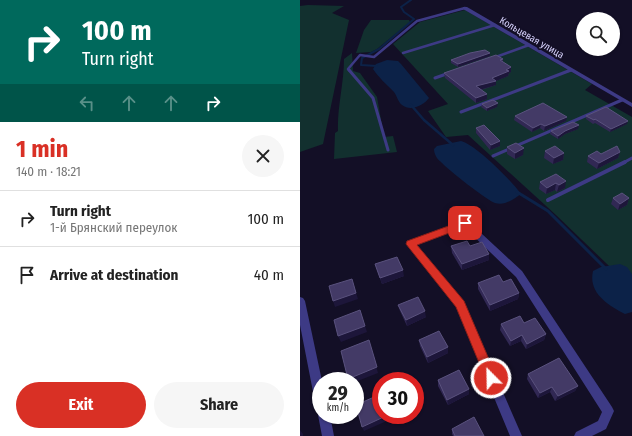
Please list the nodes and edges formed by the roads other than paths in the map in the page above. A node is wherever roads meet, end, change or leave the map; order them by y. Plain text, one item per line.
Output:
1 (465, 8) joint
2 (495, 25) junction
3 (529, 45) junction
4 (403, 53) dead end
5 (486, 60) edge
6 (571, 70) junction
7 (450, 73) edge
8 (435, 78) dead end
9 (622, 100) junction
10 (632, 105) edge
11 (461, 112) dead end
12 (388, 150) dead end
13 (493, 156) dead end
14 (632, 158) edge
15 (548, 200) dead end
16 (300, 301) edge
17 (315, 372) edge
18 (326, 424) edge
19 (328, 436) edge
20 (516, 436) edge
21 (580, 436) edge

1 - 2 street, Кольцевая улица
1 - 12 lane
2 - 3 street, Кольцевая улица
2 - 4 lane
3 - 5 lane
3 - 6 street, Кольцевая улица
6 - 9 street, Кольцевая улица
6 - 11 lane
7 - 8 lane
9 - 10 street, Кольцевая улица
9 - 13 lane
14 - 15 lane
16 - 17 street
18 - 19 street
20 - 21 street

